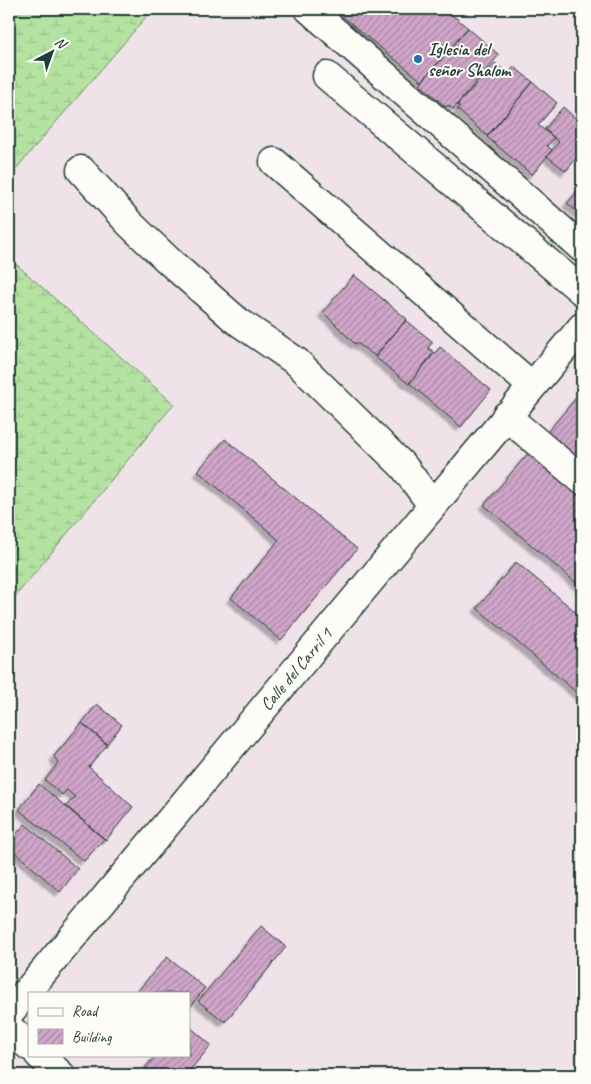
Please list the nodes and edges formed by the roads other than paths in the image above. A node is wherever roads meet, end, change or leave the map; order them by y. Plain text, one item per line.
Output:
1 (309, 9) edge
2 (328, 76) dead end
3 (274, 162) dead end
4 (81, 170) dead end
5 (582, 248) edge
6 (582, 291) edge
7 (582, 327) edge
8 (532, 386) junction
9 (506, 416) junction
10 (582, 480) edge
11 (432, 505) junction
12 (9, 1013) edge
13 (9, 1028) edge
14 (28, 1045) edge
15 (40, 1056) edge
16 (61, 1075) edge

1 - 5 street
2 - 6 street
3 - 8 street
4 - 11 street
7 - 8 street, Calle del Carril 1
8 - 9 street, Calle del Carril 1
9 - 10 street
9 - 11 street, Calle del Carril 1
11 - 12 street, Calle del Carril 1
13 - 14 street
15 - 16 street

